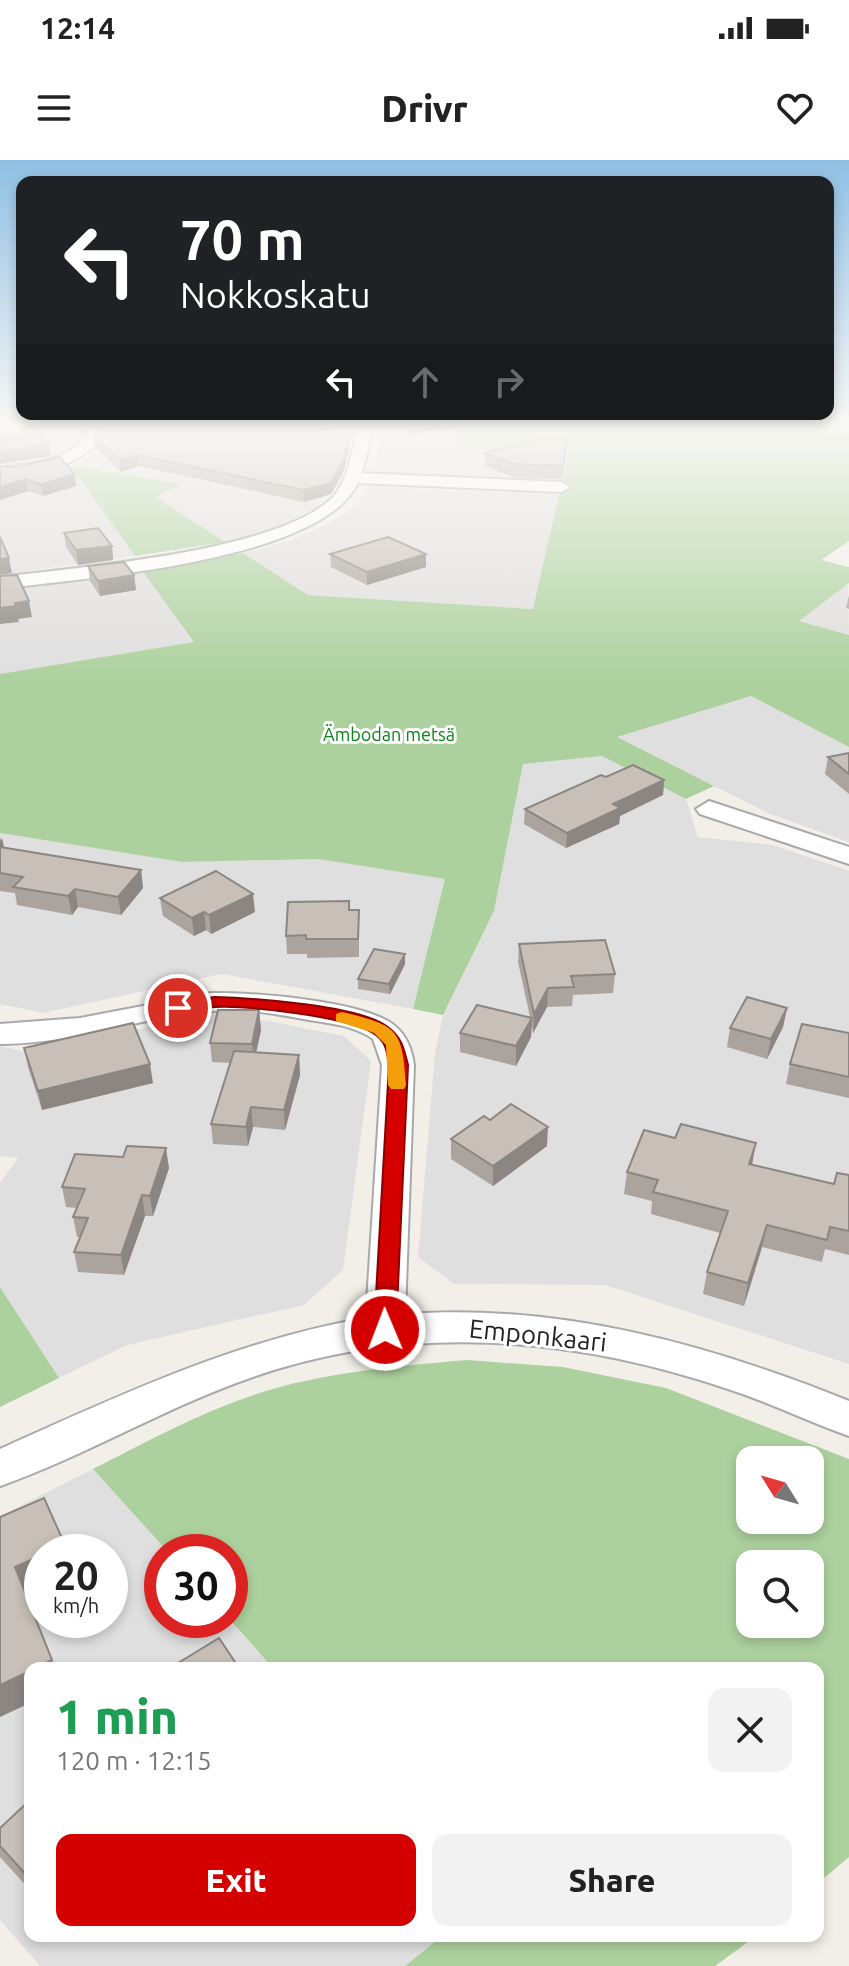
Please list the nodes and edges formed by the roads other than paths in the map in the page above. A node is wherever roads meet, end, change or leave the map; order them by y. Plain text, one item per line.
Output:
1 (328, 509) edge
2 (0, 583) edge
3 (709, 809) dead end
4 (849, 856) edge
5 (0, 1034) edge
6 (385, 1330) junction
7 (849, 1419) edge
8 (0, 1468) edge

1 - 2 street
3 - 4 street
5 - 6 street
6 - 7 street, Emponkaari
6 - 8 street, Emponkaari

